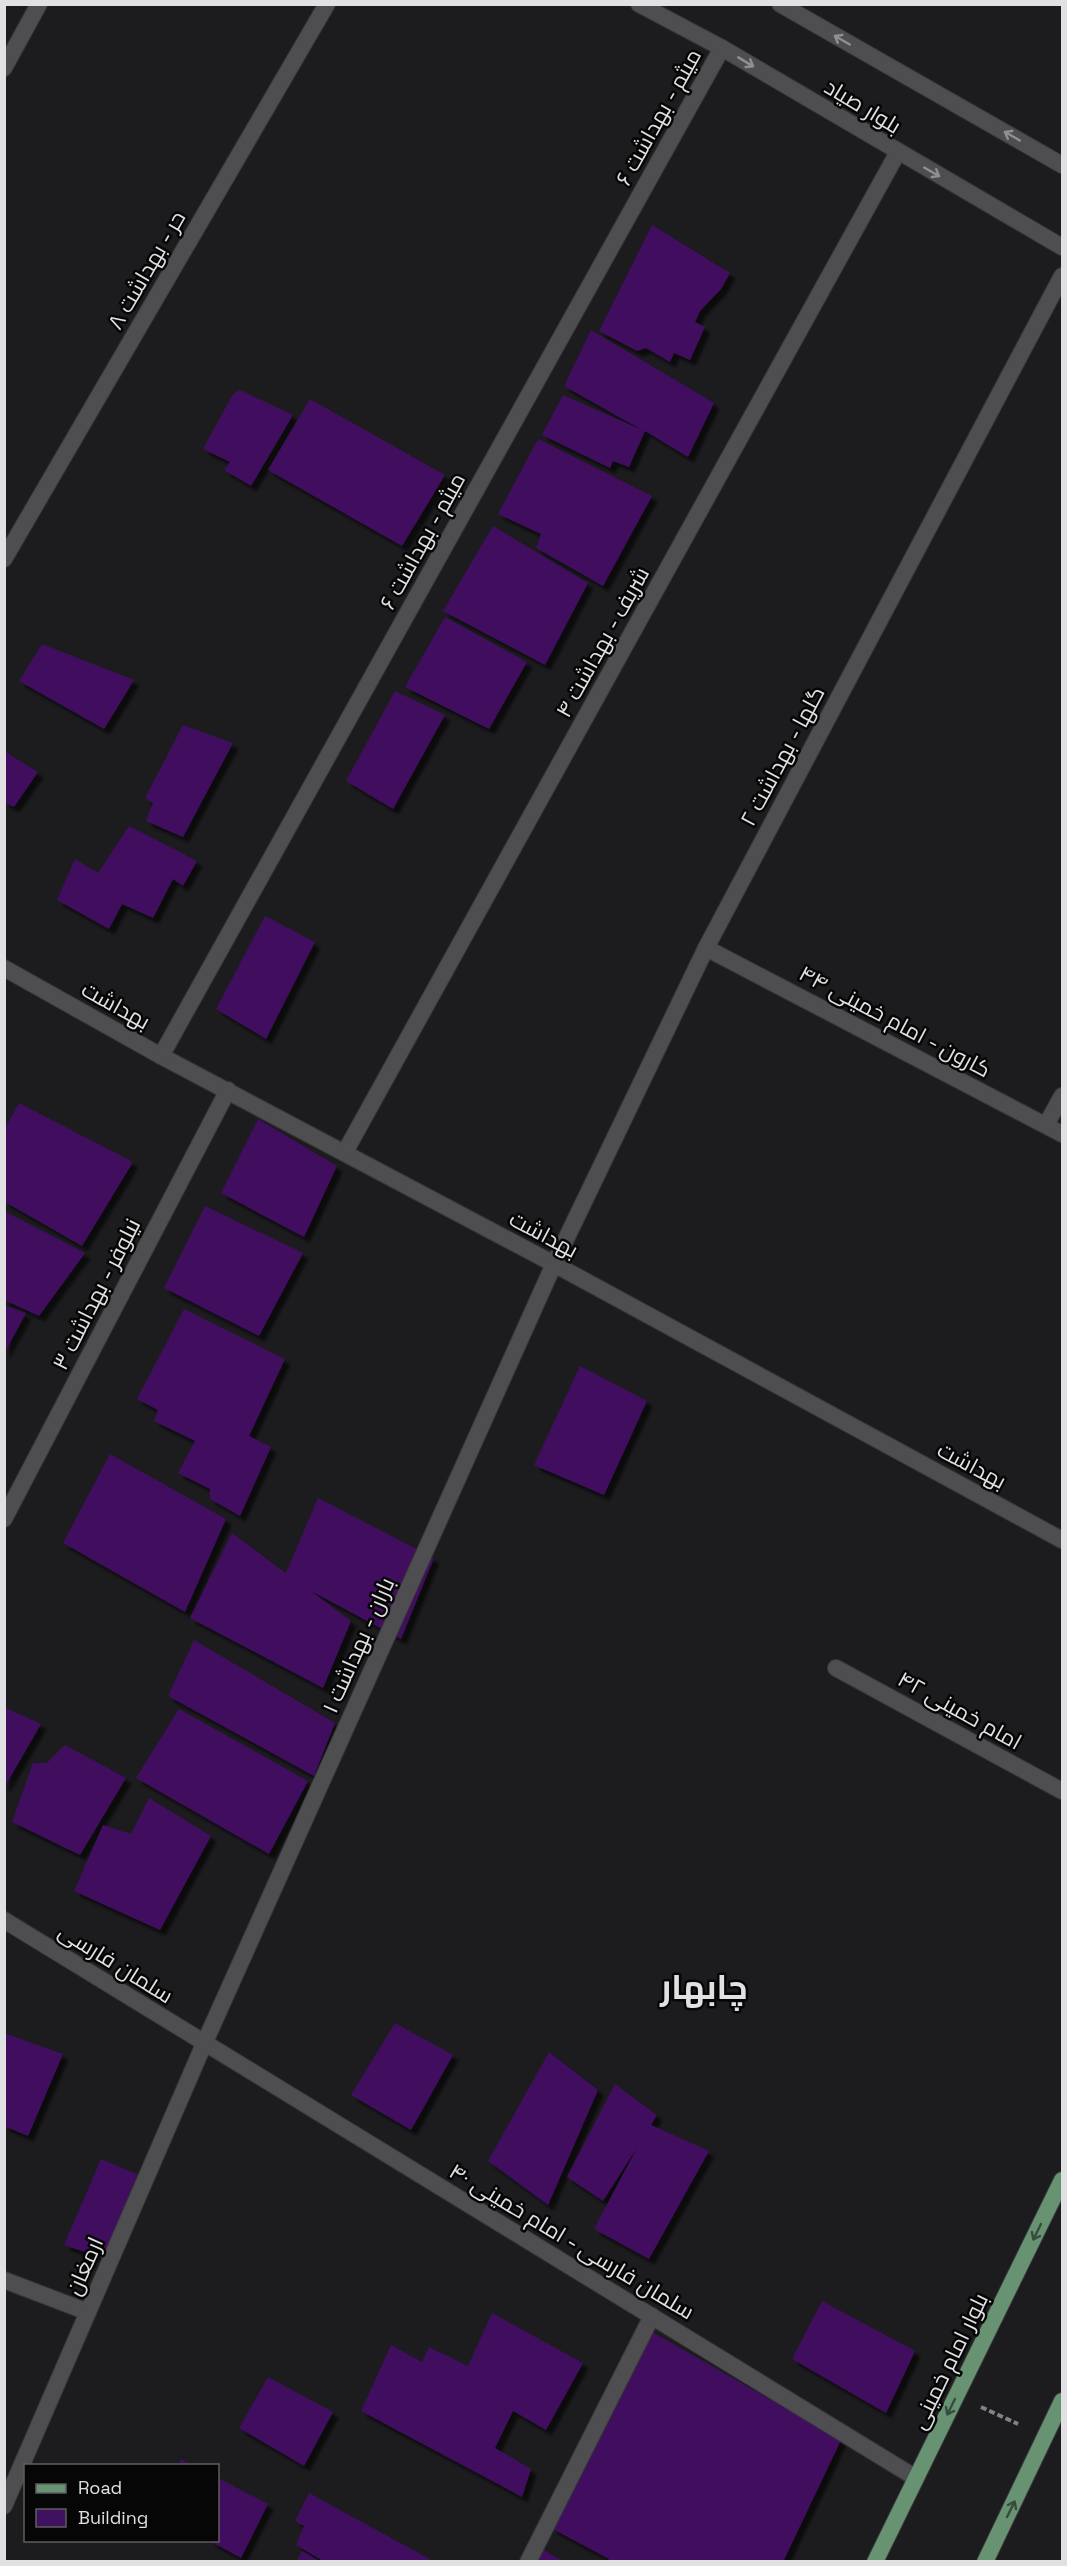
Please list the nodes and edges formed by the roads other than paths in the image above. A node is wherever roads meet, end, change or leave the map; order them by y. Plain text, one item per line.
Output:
1 (39, 4) edge
2 (327, 4) edge
3 (639, 4) edge
4 (780, 4) edge
5 (722, 48) junction
6 (4, 68) edge
7 (898, 152) junction
8 (1062, 165) edge
9 (1062, 247) edge
10 (1062, 276) edge
11 (4, 558) edge
12 (706, 948) junction
13 (4, 968) edge
14 (161, 1056) junction
15 (228, 1090) junction
16 (1062, 1096) edge
17 (1046, 1125) junction
18 (1062, 1134) edge
19 (345, 1152) junction
20 (554, 1264) junction
21 (4, 1519) edge
22 (1062, 1540) edge
23 (836, 1668) dead end
24 (1062, 1791) edge
25 (4, 1920) edge
26 (204, 2044) junction
27 (1062, 2180) edge
28 (4, 2280) edge
29 (88, 2312) junction
30 (652, 2316) junction
31 (1062, 2401) edge
32 (916, 2478) junction
33 (4, 2506) edge
34 (528, 2562) edge
35 (875, 2562) edge
36 (985, 2562) edge

1 - 6 street
2 - 11 street, حر - بهداشت ۸
3 - 5 street, بلوار صیاد
8 -> 4 street, بلوار صیاد
5 -> 7 street, بلوار صیاد
5 - 14 street, میثم - بهداشت ۶
7 -> 9 street, بلوار صیاد
7 - 19 street, شریف - بهداشت ۴
10 - 12 street, گلها - بهداشت ۲
12 - 17 street, کارون - امام خمینی ۴۴
12 - 20 street, گلها - بهداشت ۲
13 - 14 street, بهداشت
14 - 15 street, بهداشت
15 - 19 street, بهداشت
15 - 21 street, نیلوفر - بهداشت ۳
16 - 17 street
17 - 18 street, کارون - امام خمینی ۴۴
19 - 20 street, بهداشت
20 - 22 street, بهداشت
20 - 26 street, باران - بهداشت ۱
23 - 24 street, امام خمینی ۴۲
25 - 26 street, سلمان فارسی
26 - 29 street, ارمغان
26 - 30 street, سلمان فارسی - امام خمینی ۴۰
27 -> 32 main road, بلوار امام خمینی
28 - 29 street
29 - 33 street, ارمغان
30 - 32 street, سلمان فارسی - امام خمینی ۴۰
30 - 34 street
36 -> 31 main road
32 - 35 main road, بلوار امام خمینی

